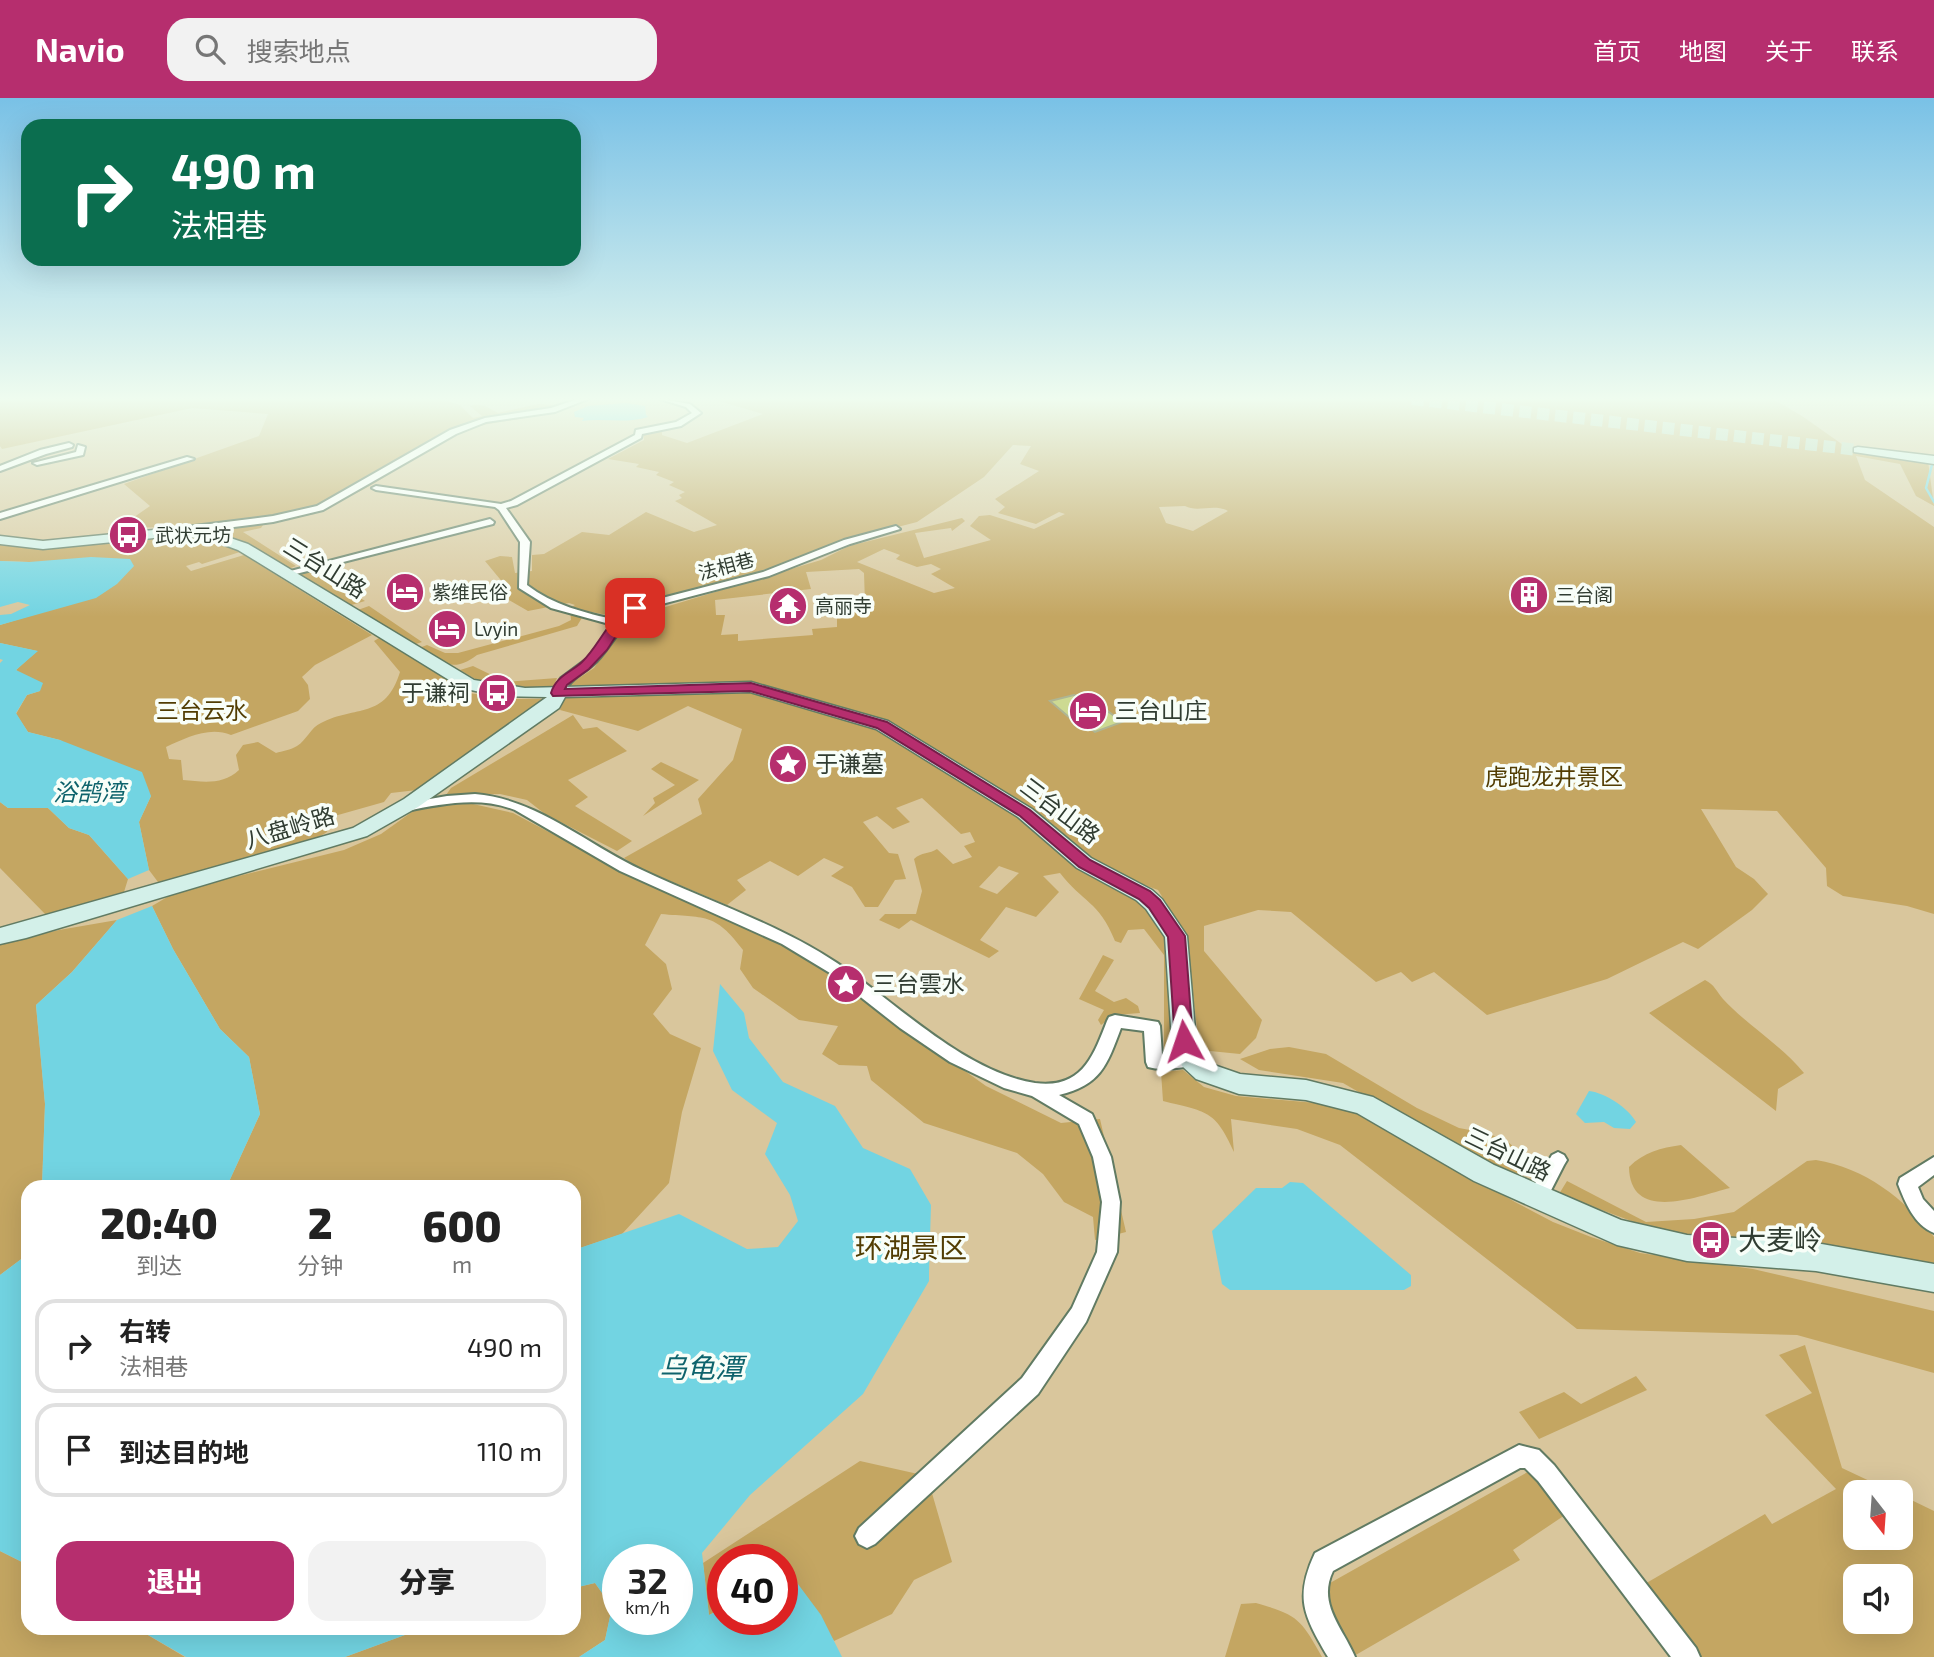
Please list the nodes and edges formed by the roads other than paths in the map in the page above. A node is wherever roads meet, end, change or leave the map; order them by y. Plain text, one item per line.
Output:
1 (147, 472) edge
2 (383, 472) edge
3 (572, 472) edge
4 (376, 488) dead end
5 (499, 506) junction
6 (0, 516) edge
7 (490, 522) dead end
8 (896, 529) dead end
9 (174, 532) junction
10 (0, 540) edge
11 (284, 574) junction
12 (618, 623) junction
13 (558, 693) junction
14 (403, 807) junction
15 (0, 936) edge
16 (1191, 1059) junction
17 (1037, 1090) junction
18 (1558, 1160) dead end
19 (1934, 1165) edge
20 (1537, 1198) junction
21 (1934, 1224) edge
22 (1934, 1278) edge
23 (867, 1536) dead end
24 (1342, 1657) edge
25 (1687, 1657) edge

1 - 6 street
2 - 9 street
3 - 5 street
4 - 5 street
5 - 12 street
7 - 11 street
8 - 12 street, 法相巷
9 - 10 street, 三台山路
9 - 11 street, 三台山路
11 - 13 street, 三台山路
12 - 13 street, 法相巷
13 - 14 street, 八盘岭路
13 - 16 street, 三台山路
14 - 15 street, 八盘岭路
14 - 17 street
16 - 17 street
16 - 20 street, 三台山路
17 - 23 street
18 - 20 street
19 - 21 street
20 - 22 street, 三台山路
24 - 25 street

